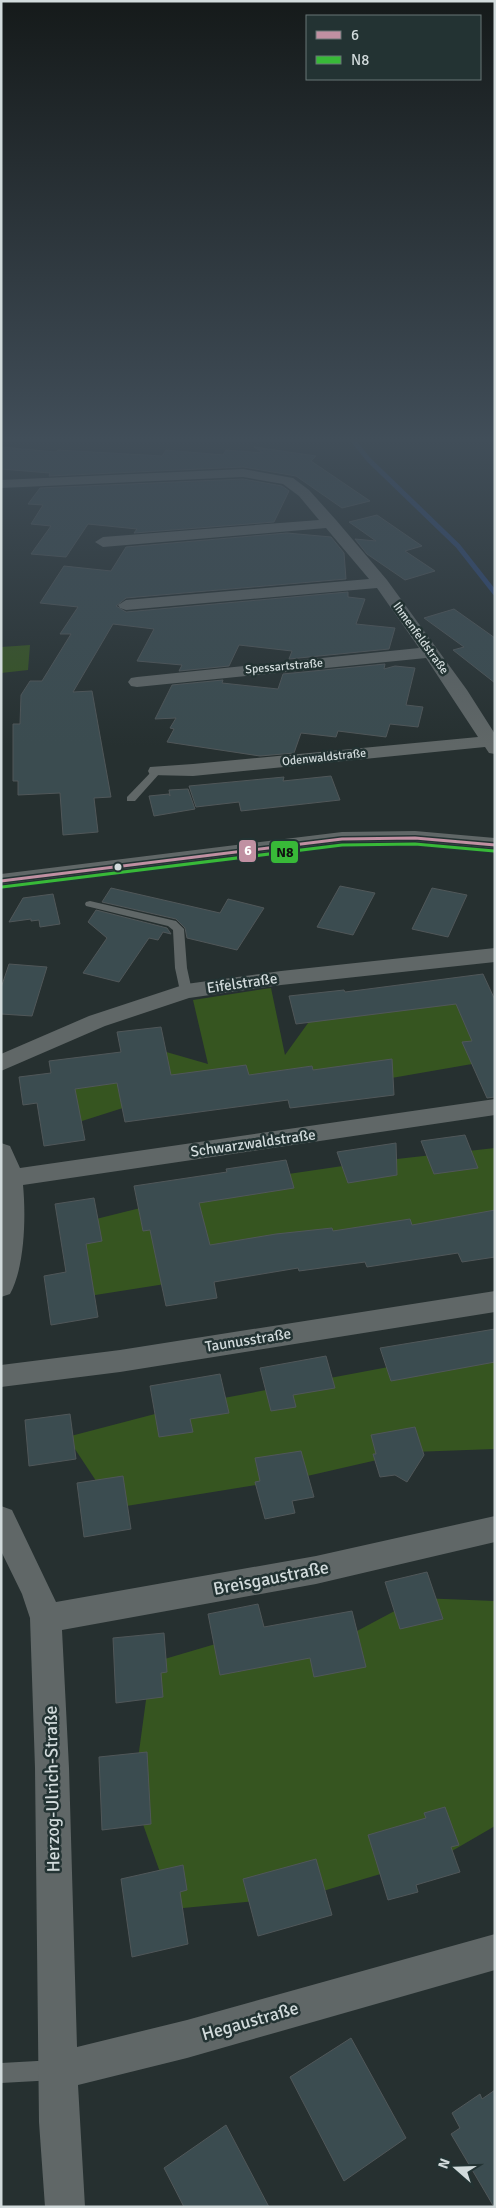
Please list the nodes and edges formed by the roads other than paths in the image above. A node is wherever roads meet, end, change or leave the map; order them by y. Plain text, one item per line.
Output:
1 (126, 540) edge
2 (344, 540) edge
3 (103, 542) dead end
4 (381, 583) junction
5 (126, 605) dead end
6 (432, 652) junction
7 (137, 682) dead end
8 (493, 745) edge
9 (157, 772) joint
10 (131, 799) dead end
11 (495, 845) edge
12 (1, 881) edge
13 (90, 904) dead end
14 (495, 954) edge
15 (186, 991) junction
16 (1, 1064) edge
17 (495, 1107) edge
18 (1, 1152) edge
19 (11, 1178) junction
20 (1, 1288) edge
21 (495, 1301) edge
22 (1, 1376) edge
23 (1, 1519) edge
24 (495, 1530) edge
25 (46, 1618) junction
26 (495, 1952) edge
27 (60, 2070) junction
28 (1, 2073) edge
29 (65, 2207) edge

1 - 3 street
2 - 4 street, Ihmenfeldstraße
4 - 5 street
4 - 6 street, Ihmenfeldstraße
6 - 7 street, Spessartstraße
6 - 8 street, Ihmenfeldstraße
8 - 9 street, Odenwaldstraße
9 - 10 lane
11 - 12 street
13 - 15 lane
14 - 15 street, Eifelstraße
15 - 16 street, Eifelstraße
17 - 19 street, Schwarzwaldstraße
18 - 19 street
19 - 20 street
21 - 22 street, Taunusstraße
23 - 25 street, Herzog-Ulrich-Straße
24 - 25 street, Breisgaustraße
25 - 27 street, Herzog-Ulrich-Straße
26 - 27 street, Hegaustraße
27 - 28 lane, Hegaustraße
27 - 29 street, Herzog-Ulrich-Straße

